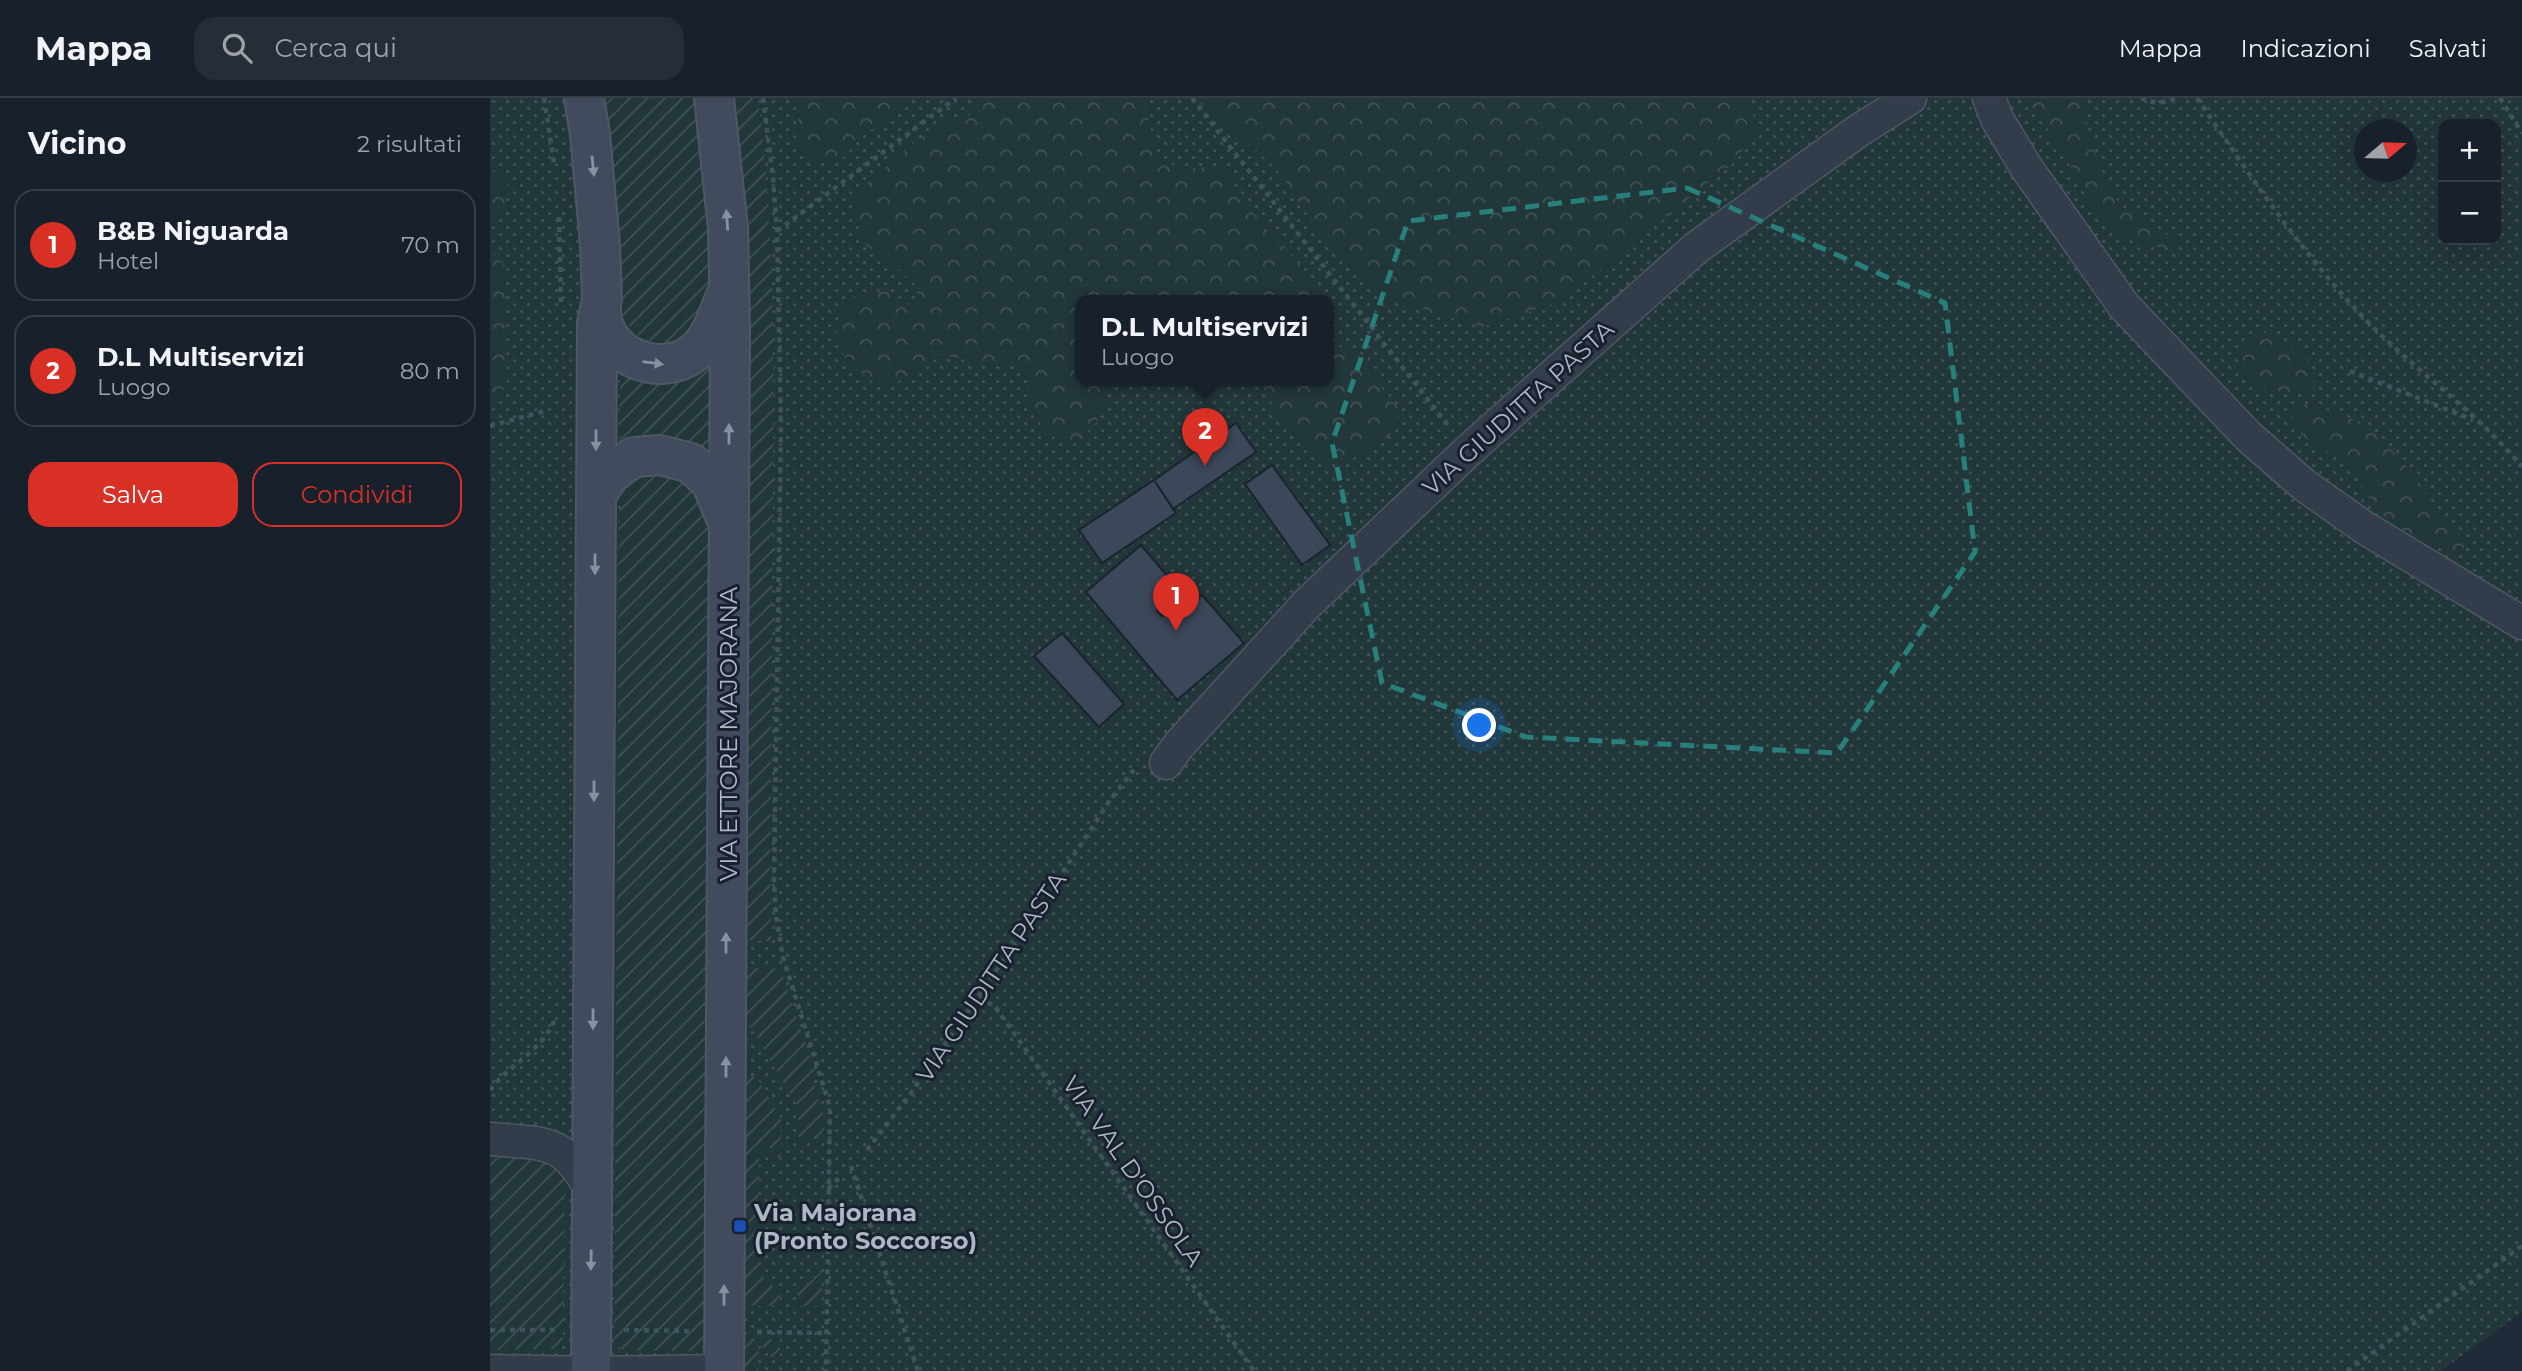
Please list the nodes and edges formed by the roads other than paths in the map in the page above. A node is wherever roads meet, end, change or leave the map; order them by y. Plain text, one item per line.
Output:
1 (584, 98) edge
2 (714, 98) edge
3 (1910, 98) edge
4 (1989, 98) edge
5 (730, 288) junction
6 (602, 299) junction
7 (596, 495) junction
8 (729, 526) junction
9 (2522, 622) edge
10 (1166, 763) dead end
11 (593, 1093) junction
12 (490, 1139) edge
13 (531, 1143) junction
14 (592, 1192) junction
15 (724, 1355) edge
16 (490, 1363) edge
17 (591, 1368) edge

1 -> 6 street
5 -> 2 street, VIA ETTORE MAJORANA
3 - 10 street, VIA GIUDITTA PASTA
4 - 9 street
6 -> 5 street
8 -> 5 street, VIA ETTORE MAJORANA
6 -> 7 street
7 - 8 street
7 -> 11 street
15 -> 8 street, VIA ETTORE MAJORANA
11 - 13 street
11 - 14 street
12 - 13 street
13 - 14 street
14 -> 17 street
15 - 17 lane
16 - 17 lane

